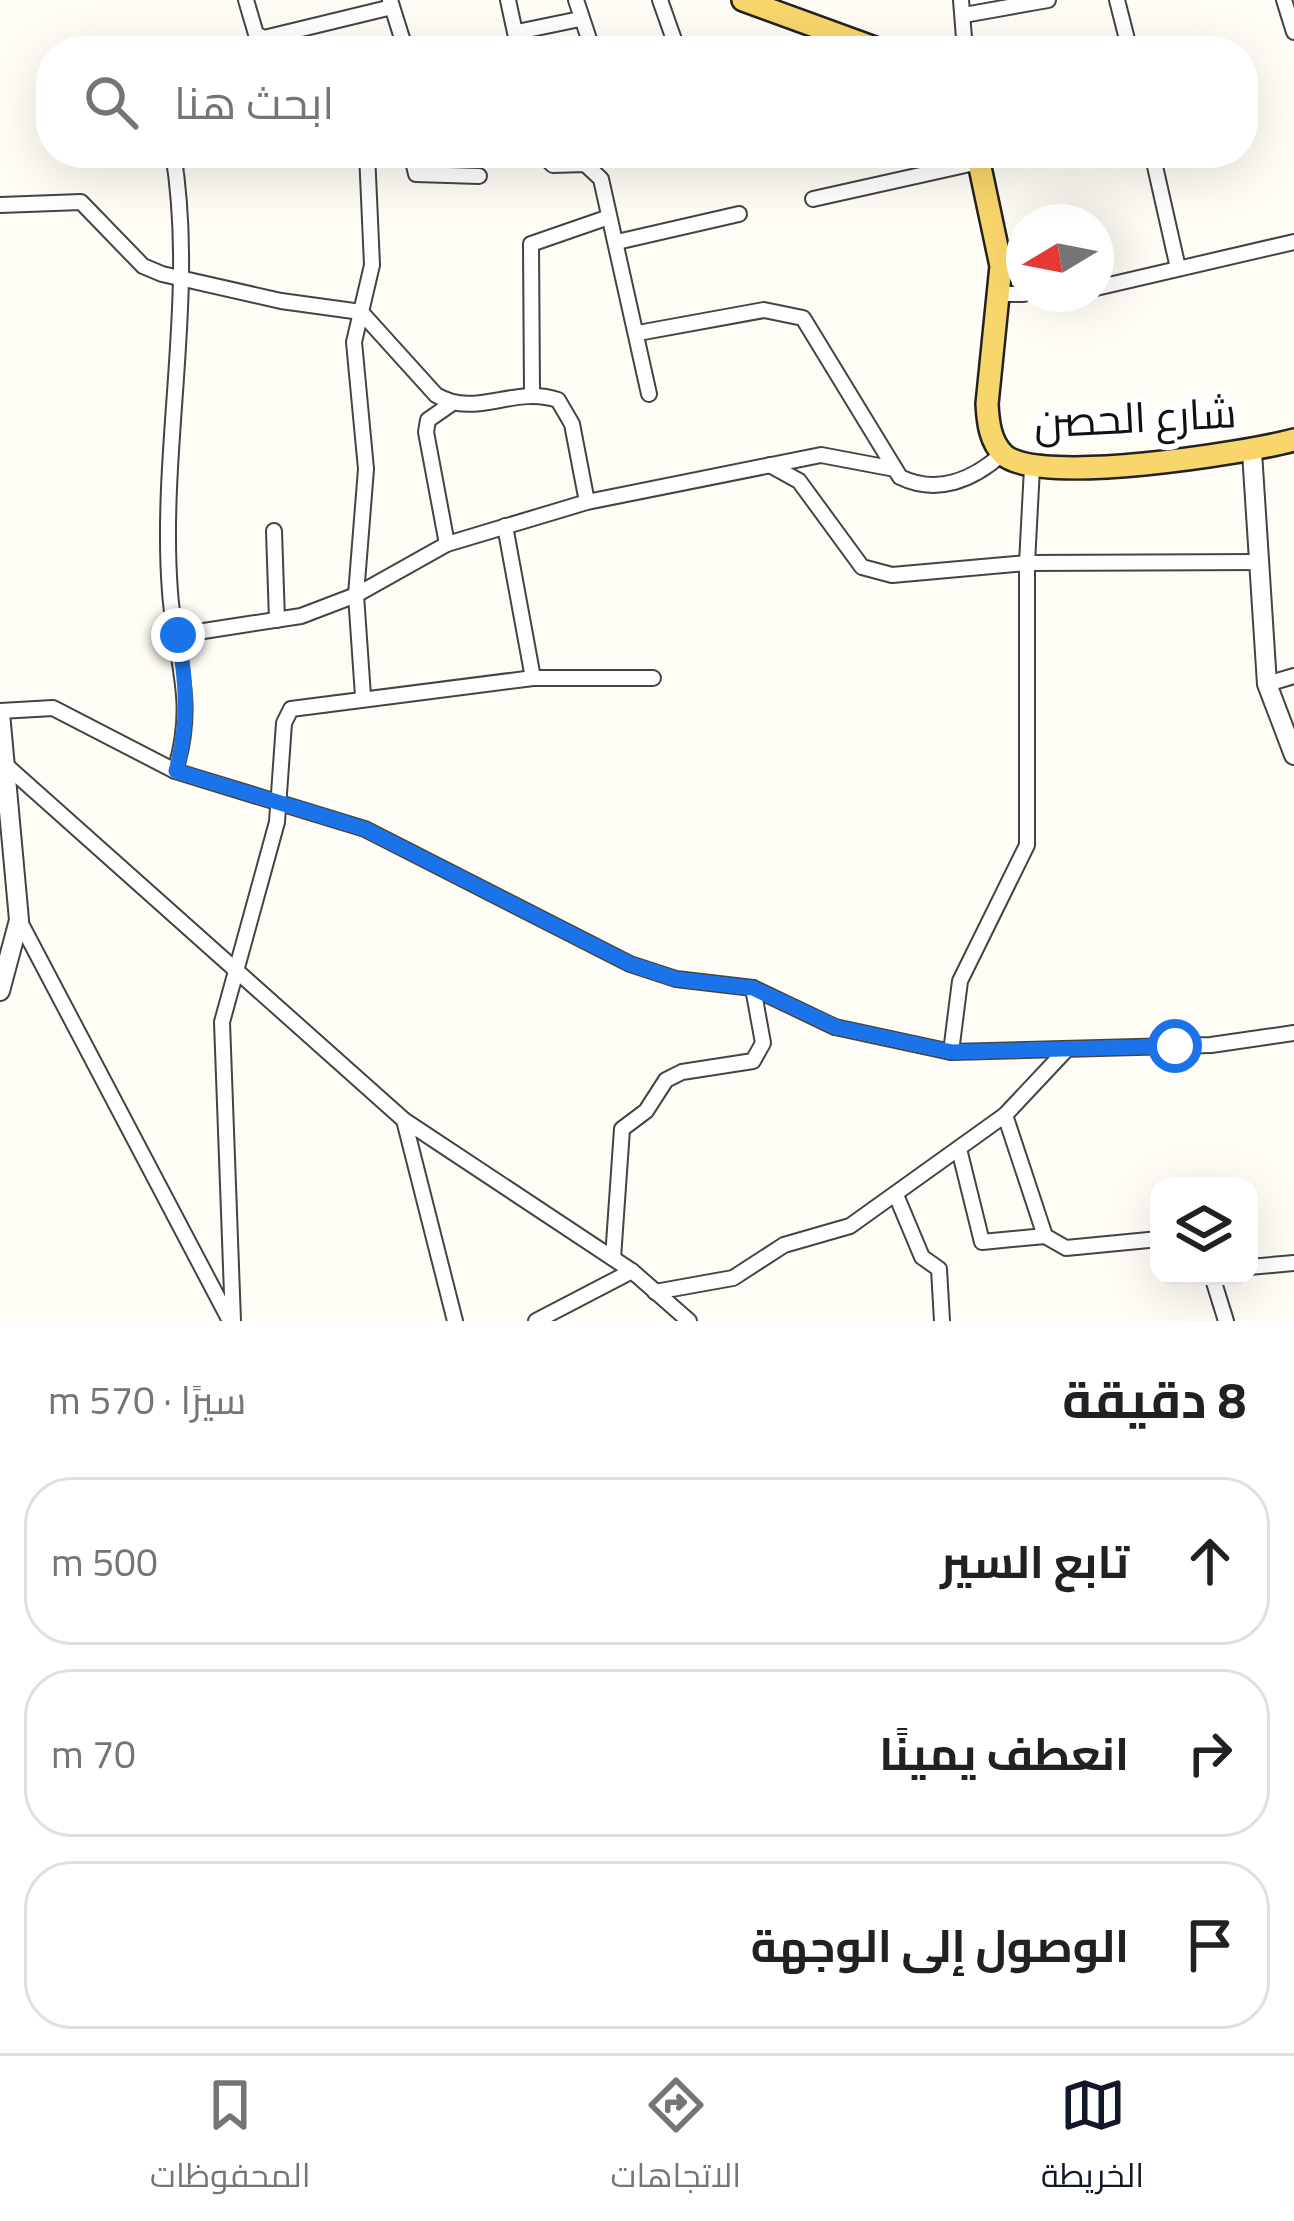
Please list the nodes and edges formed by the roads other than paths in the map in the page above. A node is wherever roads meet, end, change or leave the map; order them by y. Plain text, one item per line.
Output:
1 (246, 0) edge
2 (508, 0) edge
3 (576, 0) edge
4 (660, 0) edge
5 (742, 0) edge
6 (1048, 0) edge
7 (1284, 0) edge
8 (1122, 1) edge
9 (391, 3) edge
10 (963, 7) edge
11 (580, 19) junction
12 (517, 32) junction
13 (1294, 32) edge
14 (260, 36) edge
15 (272, 36) edge
16 (401, 36) edge
17 (517, 36) edge
18 (587, 36) edge
19 (673, 36) edge
20 (842, 36) edge
21 (1128, 36) edge
22 (175, 168) edge
23 (368, 168) edge
24 (415, 168) edge
25 (589, 168) edge
26 (938, 168) edge
27 (981, 168) edge
28 (1155, 168) edge
29 (479, 176) dead end
30 (813, 199) dead end
31 (0, 205) edge
32 (739, 214) dead end
33 (609, 218) junction
34 (617, 242) junction
35 (1294, 242) edge
36 (1006, 267) edge
37 (1178, 268) junction
38 (180, 276) junction
39 (1114, 284) edge
40 (362, 312) junction
41 (1009, 312) edge
42 (638, 333) junction
43 (532, 392) junction
44 (649, 394) dead end
45 (451, 404) junction
46 (1294, 440) edge
47 (1252, 452) junction
48 (1002, 454) junction
49 (769, 464) junction
50 (896, 469) junction
51 (1032, 469) junction
52 (587, 502) junction
53 (505, 526) junction
54 (274, 531) dead end
55 (447, 544) junction
56 (1262, 562) junction
57 (1027, 563) junction
58 (356, 595) junction
59 (277, 620) junction
60 (178, 635) junction
61 (1294, 676) edge
62 (533, 678) junction
63 (653, 678) dead end
64 (1267, 684) junction
65 (363, 697) junction
66 (0, 712) edge
67 (1294, 755) edge
68 (8, 767) junction
69 (176, 771) junction
70 (275, 805) junction
71 (19, 920) junction
72 (234, 964) junction
73 (753, 988) junction
74 (0, 991) edge
75 (1294, 1033) edge
76 (1067, 1049) junction
77 (952, 1052) junction
78 (1005, 1115) junction
79 (404, 1120) junction
80 (958, 1149) junction
81 (896, 1195) junction
82 (1046, 1236) junction
83 (1150, 1240) edge
84 (613, 1258) junction
85 (1294, 1263) edge
86 (1258, 1266) edge
87 (632, 1270) junction
88 (1215, 1285) edge
89 (655, 1292) junction
90 (231, 1321) edge
91 (455, 1321) edge
92 (536, 1321) edge
93 (688, 1321) edge
94 (941, 1321) edge
95 (1226, 1321) edge

1 - 14 street
2 - 12 street
3 - 11 street
4 - 19 street
5 - 20 main road
6 - 10 street
7 - 13 street
8 - 21 street
9 - 15 street
9 - 16 street
11 - 12 street
11 - 18 street
12 - 17 street
22 - 38 street
23 - 40 street
24 - 29 street
25 - 33 street
26 - 30 street
27 - 36 main road, شارع الحصن
28 - 37 street
31 - 38 street
32 - 34 street
33 - 34 street
33 - 43 street
34 - 42 street
35 - 37 street
37 - 39 street
38 - 40 street
38 - 60 street
40 - 45 street
40 - 58 street
41 - 48 main road, شارع الحصن
42 - 44 street
42 - 50 street
43 - 45 street
43 - 52 street
45 - 55 street
46 - 47 main road, شارع الحصن
47 - 51 main road, شارع الحصن
47 - 56 street
48 - 50 street
48 - 51 main road, شارع الحصن
49 - 50 street
49 - 52 street
49 - 57 street
51 - 57 street
52 - 53 street
53 - 55 street
53 - 62 street
54 - 59 street
55 - 58 street
56 - 57 street
56 - 64 street
57 - 77 street
58 - 59 street
58 - 65 street
59 - 60 street
60 - 69 street
61 - 64 street
62 - 63 street
62 - 65 street
64 - 67 street
65 - 70 street
66 - 68 street
66 - 69 street
68 - 71 street
68 - 72 street
69 - 70 street
70 - 72 street
70 - 73 street
71 - 74 street
71 - 90 street
72 - 79 street
72 - 90 street
73 - 77 street
73 - 84 street
75 - 76 street
76 - 77 street
76 - 78 street
78 - 80 street
78 - 82 street
79 - 84 street
79 - 91 street
80 - 81 street
80 - 82 street
81 - 89 street
81 - 94 street
82 - 83 street
84 - 87 street
85 - 86 street
87 - 89 street
87 - 92 street
88 - 95 street
89 - 93 street

